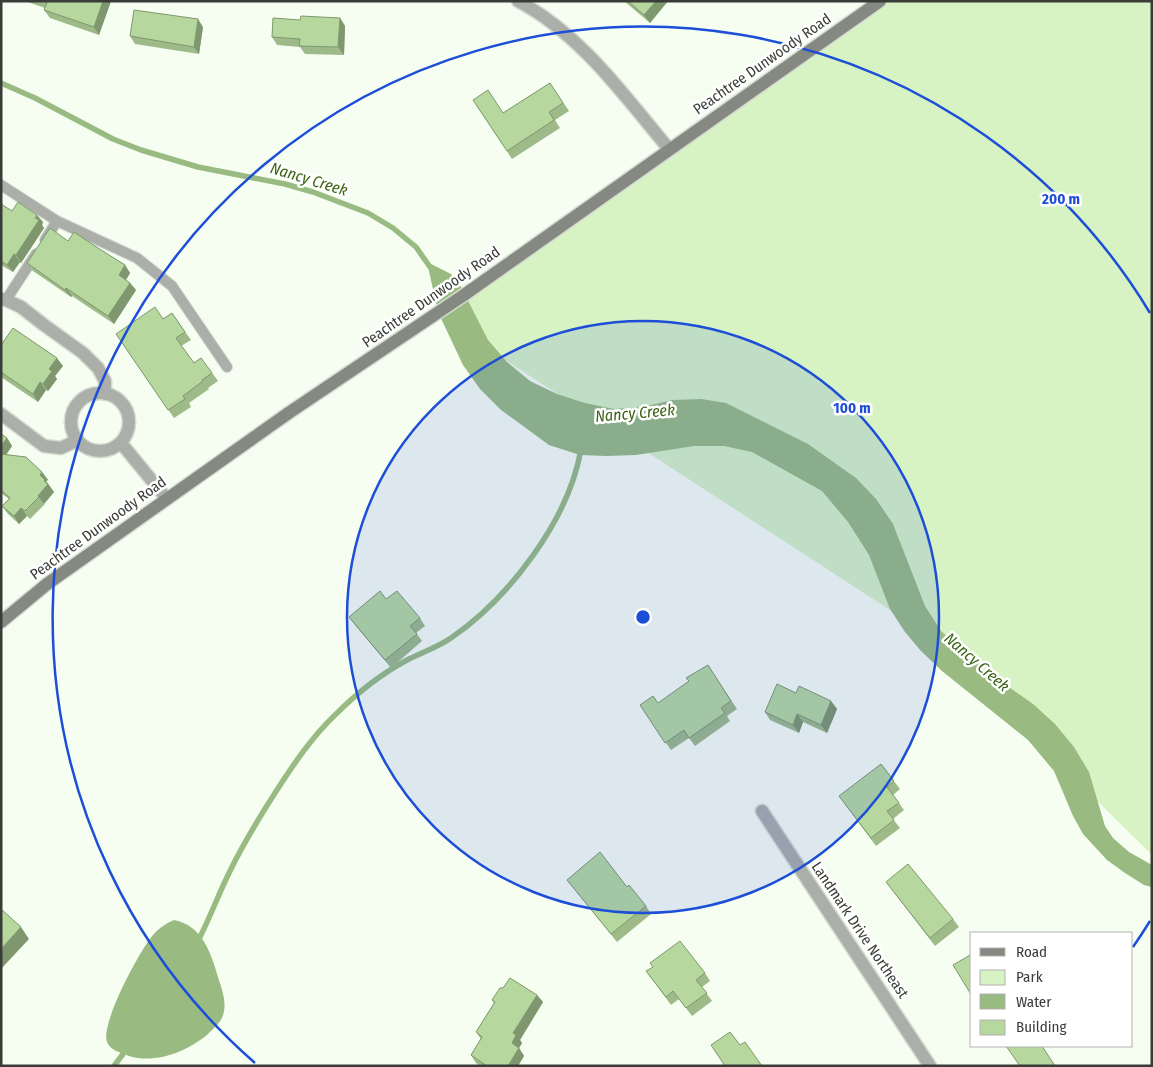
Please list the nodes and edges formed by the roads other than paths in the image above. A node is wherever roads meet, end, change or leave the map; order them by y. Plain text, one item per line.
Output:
1 (518, 1) edge
2 (880, 1) edge
3 (669, 149) junction
4 (1, 185) edge
5 (57, 221) junction
6 (4, 300) edge
7 (226, 366) dead end
8 (105, 394) junction
9 (1, 414) edge
10 (78, 440) junction
11 (121, 443) junction
12 (167, 499) junction
13 (1, 622) edge
14 (762, 811) dead end
15 (930, 1066) edge

1 - 3 street
2 - 3 main road, Peachtree Dunwoody Road
3 - 12 main road, Peachtree Dunwoody Road
4 - 5 lane
5 - 6 lane
5 - 7 lane
6 - 8 street
8 - 10 street
8 - 11 street
9 - 10 street
10 - 11 street
11 - 12 street
12 - 13 main road, Peachtree Dunwoody Road
14 - 15 street, Landmark Drive Northeast

